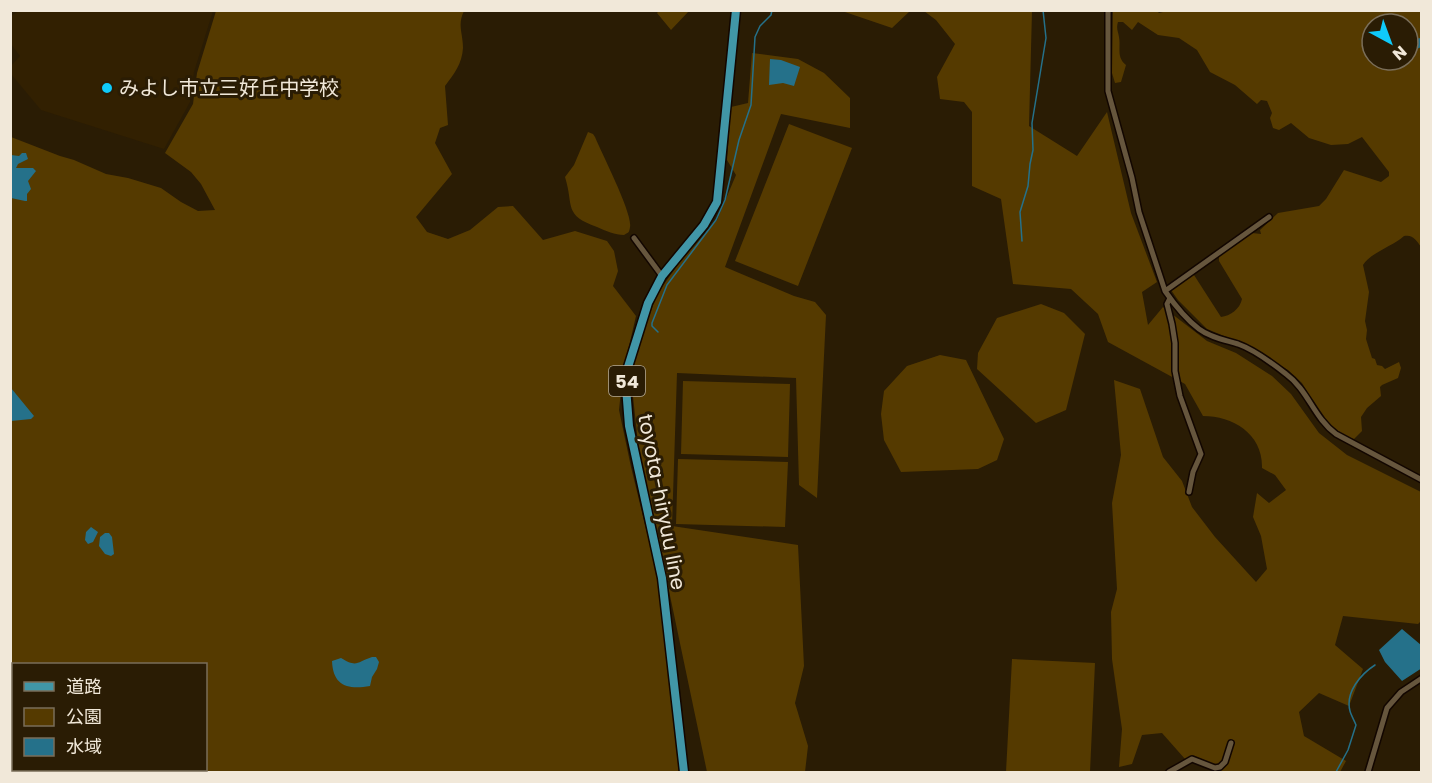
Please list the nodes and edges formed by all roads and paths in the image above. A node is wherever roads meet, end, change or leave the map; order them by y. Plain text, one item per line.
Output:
1 (736, 10) edge
2 (1108, 10) edge
3 (1269, 217) dead end
4 (634, 238) dead end
5 (662, 276) junction
6 (1165, 291) junction
7 (1170, 298) junction
8 (1422, 480) edge
9 (1189, 492) dead end
10 (1422, 678) edge
11 (1231, 743) dead end
12 (684, 772) edge
13 (1169, 772) edge
14 (1368, 772) edge

1 - 5 main road, toyota-hiryuu line / 54
2 - 6 street
3 - 6 street
4 - 5 street
5 - 12 main road, toyota-hiryuu line / 54
6 - 7 street
7 - 8 street
7 - 9 street
10 - 14 street
11 - 13 street

